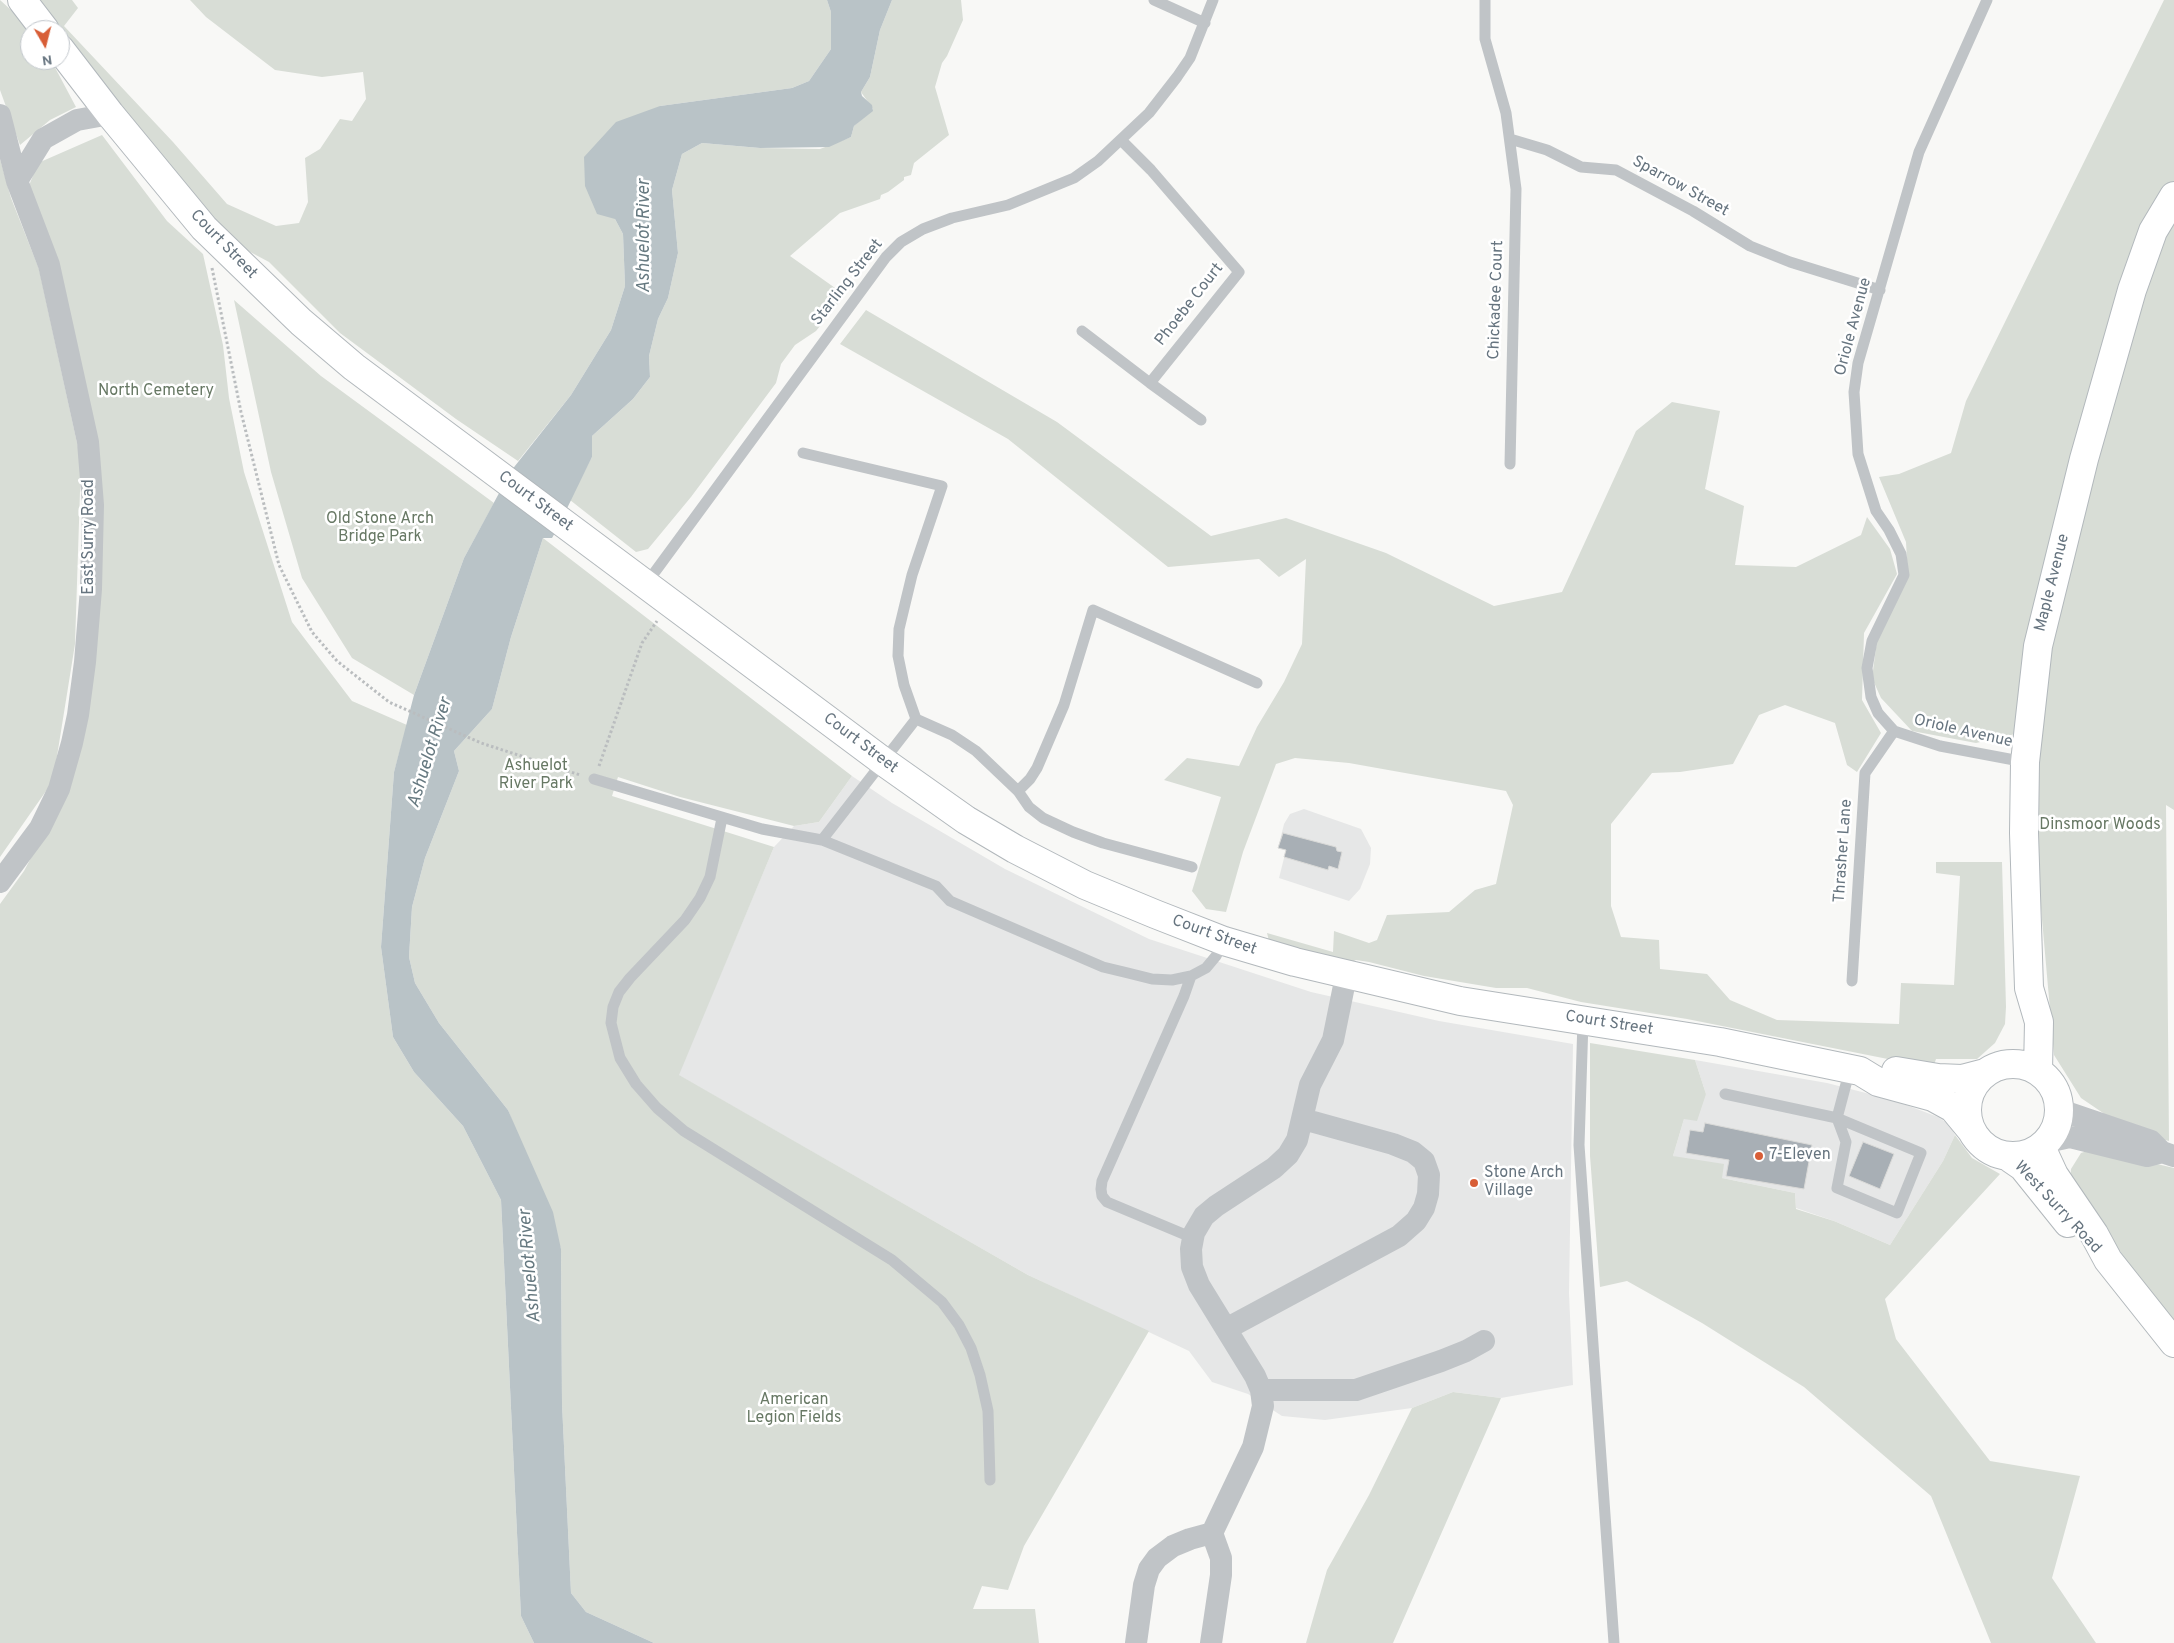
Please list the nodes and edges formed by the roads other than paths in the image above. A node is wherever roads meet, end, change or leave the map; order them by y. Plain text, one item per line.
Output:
1 (22, 0) edge
2 (1154, 0) edge
3 (1213, 0) edge
4 (1485, 0) edge
5 (1987, 0) edge
6 (37, 20) edge
7 (1205, 22) junction
8 (70, 62) edge
9 (110, 114) junction
10 (0, 115) edge
11 (1510, 139) junction
12 (1122, 140) junction
13 (17, 181) junction
14 (2174, 196) edge
15 (1880, 290) junction
16 (1082, 331) dead end
17 (1150, 383) junction
18 (1201, 420) dead end
19 (803, 453) dead end
20 (1510, 464) dead end
21 (646, 584) junction
22 (1257, 683) dead end
23 (916, 719) junction
24 (1894, 731) junction
25 (884, 762) junction
26 (2025, 762) junction
27 (594, 779) road end
28 (1018, 791) junction
29 (722, 818) junction
30 (822, 840) junction
31 (1192, 867) dead end
32 (0, 882) edge
33 (1224, 941) junction
34 (1191, 976) junction
35 (1346, 976) junction
36 (1852, 981) dead end
37 (1583, 1020) junction
38 (2026, 1067) junction
39 (1855, 1070) junction
40 (1984, 1073) junction
41 (1725, 1094) dead end
42 (2060, 1110) junction
43 (1838, 1118) junction
44 (1304, 1119) junction
45 (1972, 1131) junction
46 (2044, 1144) junction
47 (2168, 1154) edge
48 (2007, 1156) junction
49 (1193, 1238) junction
50 (2108, 1260) junction
51 (1226, 1329) junction
52 (1484, 1340) dead end
53 (2174, 1343) edge
54 (1261, 1390) junction
55 (990, 1480) dead end
56 (1212, 1533) junction
57 (1136, 1643) edge
58 (1211, 1643) edge
59 (1614, 1643) edge

1 - 6 main road
2 - 7 lane
3 - 7 lane, Starling Street
4 - 11 lane
5 - 15 lane, Oriole Avenue
7 - 12 lane, Starling Street
8 - 9 main road, Court Street
9 - 13 street
9 - 21 main road, Court Street
10 - 13 street, East Surry Road
11 - 15 lane, Sparrow Street
11 - 20 lane, Chickadee Court
12 - 17 lane, Phoebe Court
12 - 21 lane, Starling Street
13 - 32 street, East Surry Road
14 - 26 main road, Maple Avenue
15 - 24 lane, Oriole Avenue
16 - 17 lane
17 - 18 lane
19 - 23 lane
21 - 25 main road, Court Street
22 - 28 lane
23 - 25 lane
23 - 28 lane
24 - 26 lane, Oriole Avenue
24 - 36 lane, Thrasher Lane
25 - 30 lane
25 - 33 main road, Court Street
26 - 38 main road, Maple Avenue
27 - 29 lane
28 - 31 lane
29 - 30 lane
29 - 55 lane
30 - 34 lane
33 - 34 lane
33 - 35 main road, Court Street
34 - 49 lane
35 - 37 main road, Court Street
35 - 44 street
37 - 39 main road, Court Street
37 - 59 lane
38 - 40 main road
38 - 42 main road
39 - 40 main road, Court Street
39 - 43 lane
39 - 45 main road, Court Street
40 - 45 main road
41 - 43 lane
42 - 46 main road
42 - 47 street
43 - 43 lane
44 - 49 street
44 - 51 street
45 - 48 main road
46 - 47 street
46 - 48 main road
46 - 50 main road, West Surry Road
48 - 50 main road, West Surry Road
49 - 51 street
50 - 53 main road, West Surry Road
51 - 54 street
52 - 54 street
54 - 56 street
56 - 57 street
56 - 58 street

